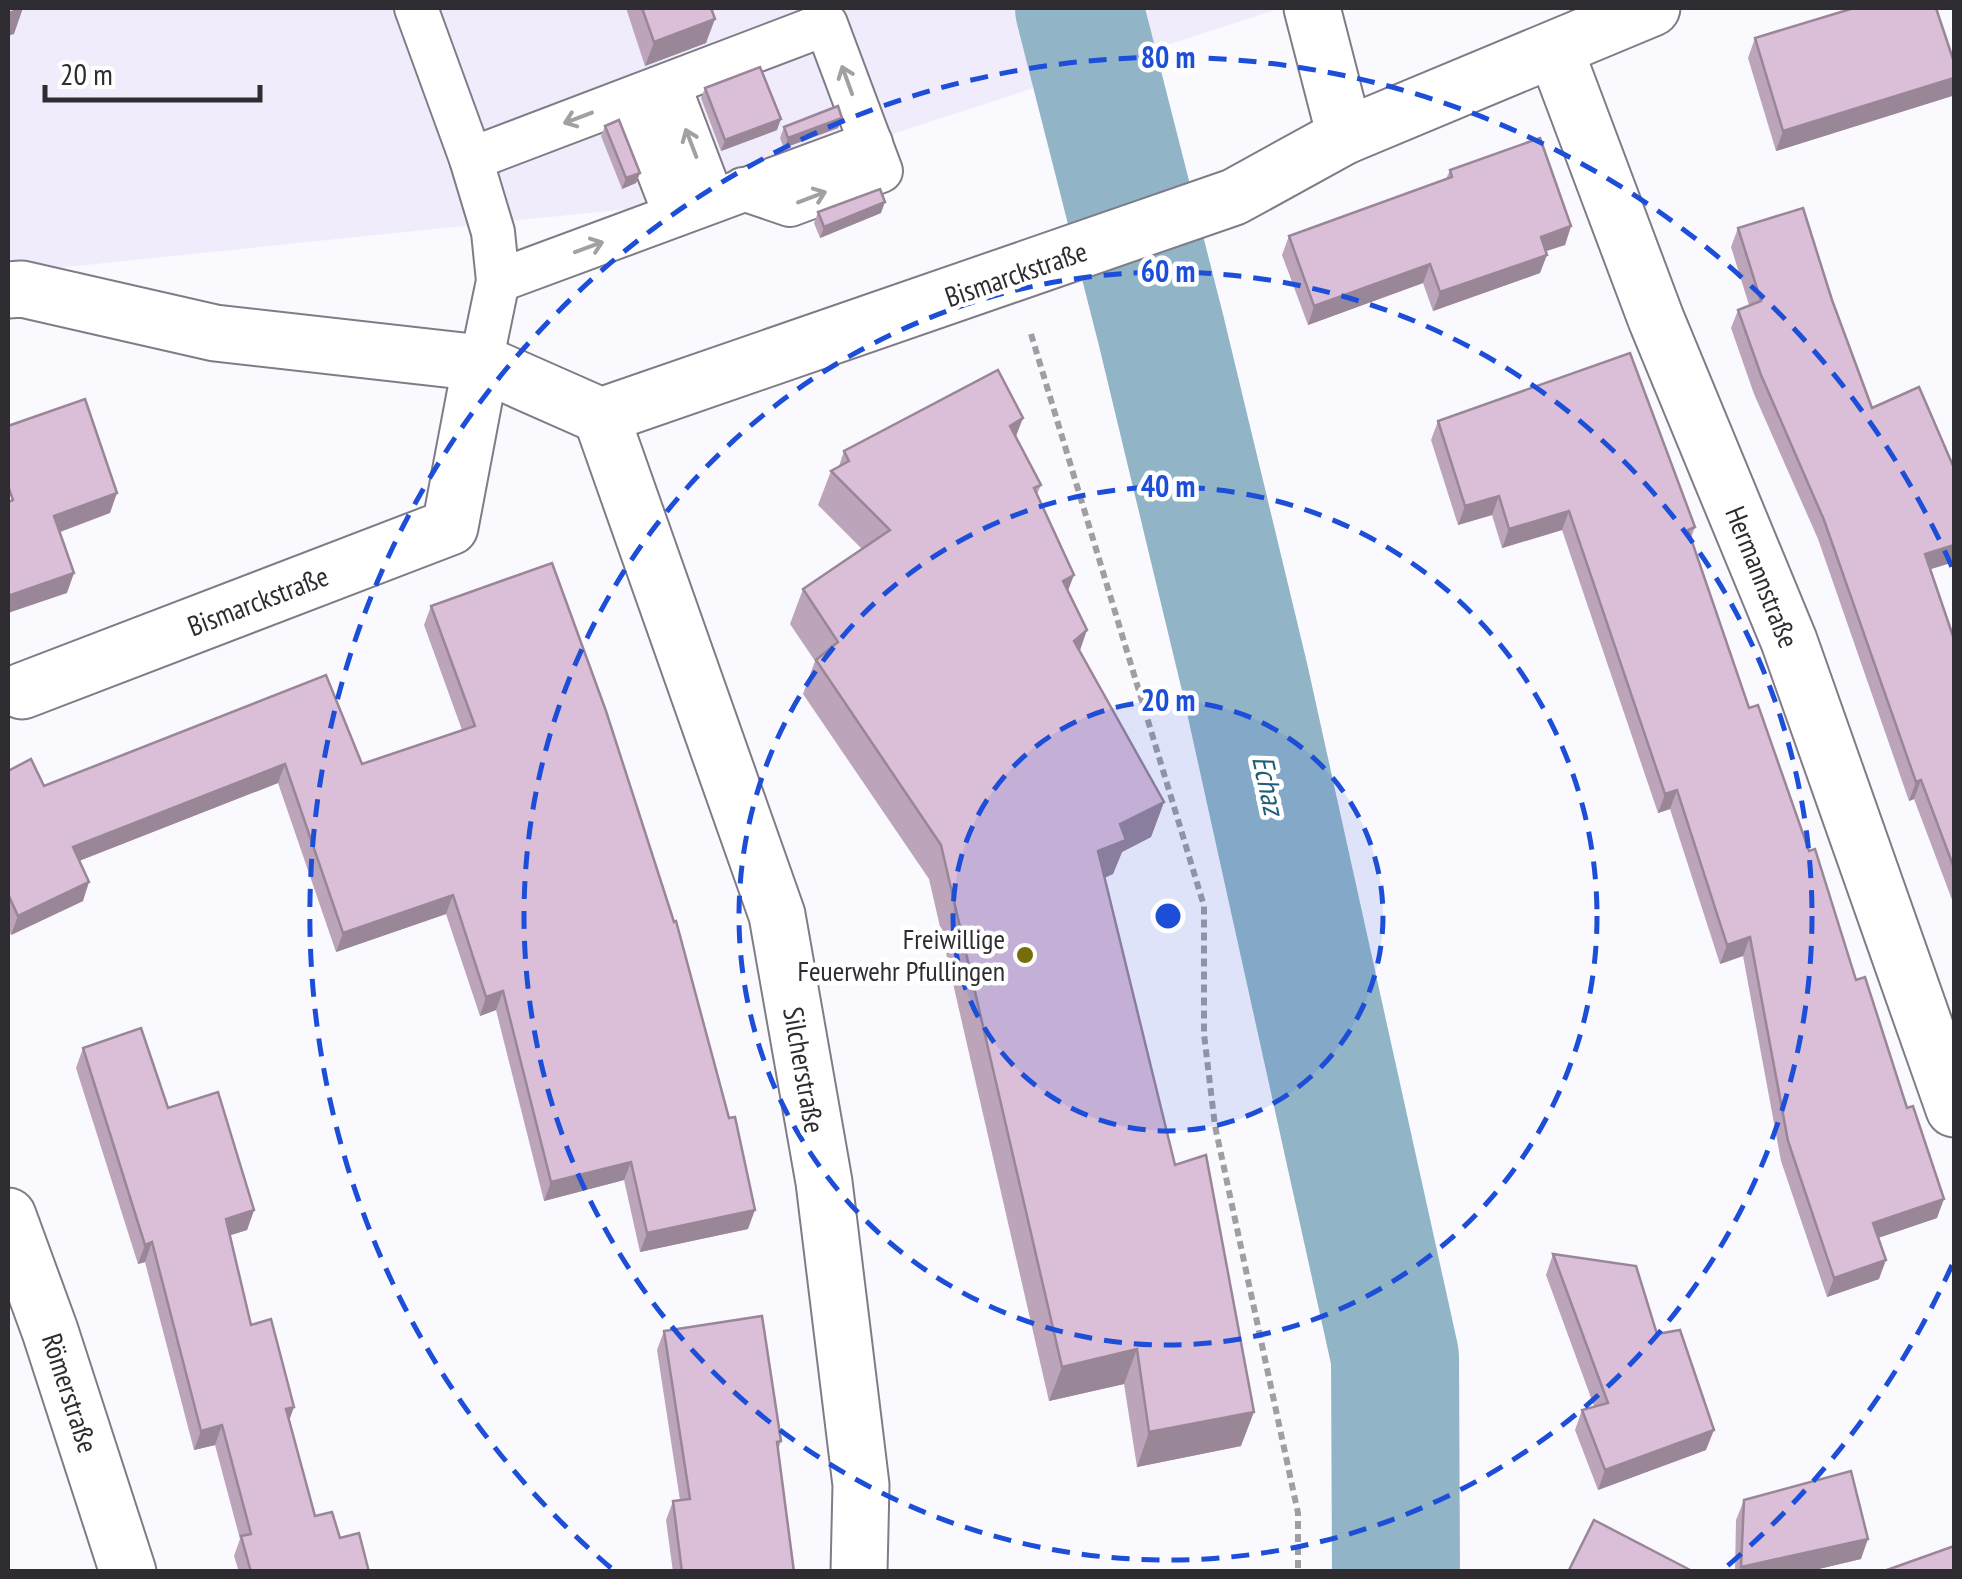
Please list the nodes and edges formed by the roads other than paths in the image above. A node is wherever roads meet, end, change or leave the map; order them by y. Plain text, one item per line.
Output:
1 (416, 8) edge
2 (1312, 8) edge
3 (1652, 8) edge
4 (1555, 50) junction
5 (649, 91) junction
6 (1345, 136) junction
7 (471, 158) junction
8 (710, 202) junction
9 (498, 281) junction
10 (8, 290) edge
11 (480, 364) junction
12 (602, 416) junction
13 (22, 692) dead end
14 (1954, 1109) edge
15 (8, 1216) edge
16 (128, 1572) edge
17 (860, 1572) edge

1 - 7 lane, Bismarckstraße
2 - 6 street
3 - 4 street, Bismarckstraße
4 - 6 street, Bismarckstraße
4 - 14 street, Hermannstraße
5 -> 7 lane
8 -> 5 lane
8 -> 5 lane
6 - 12 street, Bismarckstraße
7 - 9 lane, Bismarckstraße
9 -> 8 lane
9 - 11 lane, Bismarckstraße
10 - 11 street
11 - 12 street
11 - 13 street, Bismarckstraße
12 - 17 street, Silcherstraße
15 - 16 street, Römerstraße

